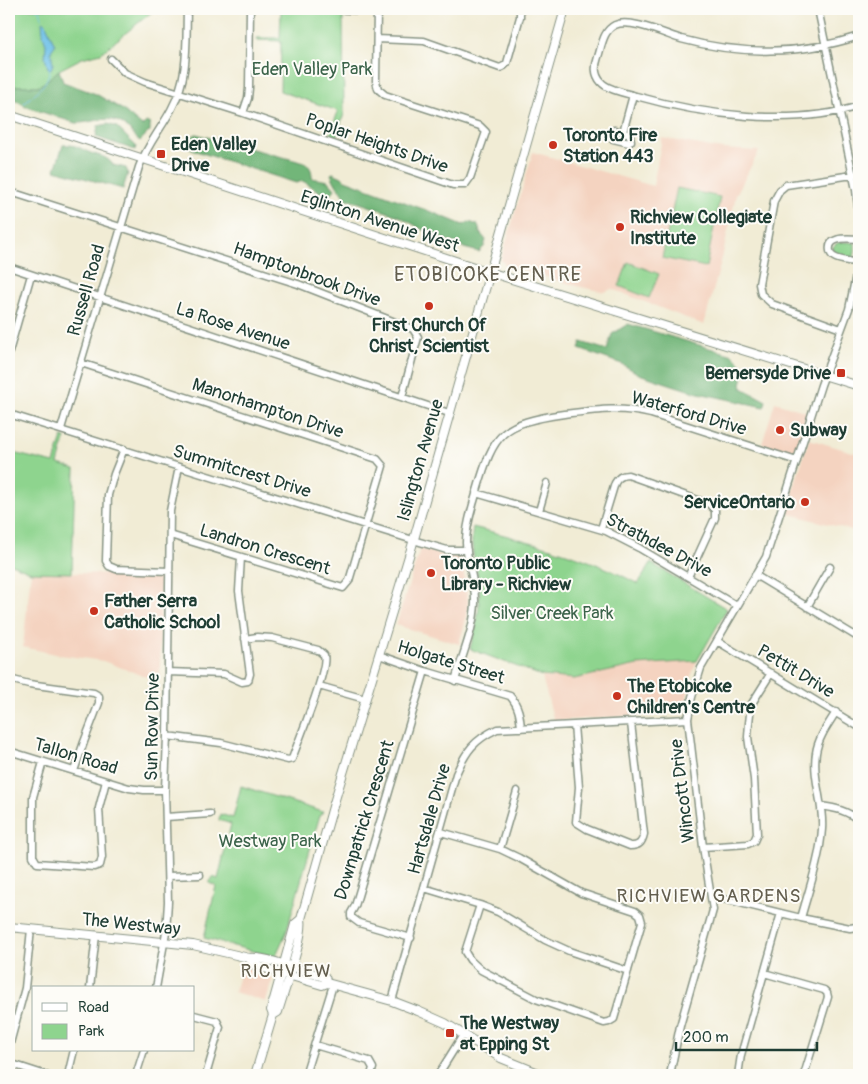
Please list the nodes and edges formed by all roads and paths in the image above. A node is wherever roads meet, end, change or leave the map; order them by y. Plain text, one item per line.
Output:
1 (187, 9) edge
2 (250, 9) edge
3 (326, 9) edge
4 (520, 9) edge
5 (565, 9) edge
6 (818, 9) edge
7 (377, 10) edge
8 (859, 36) edge
9 (377, 38) junction
10 (826, 46) junction
11 (111, 59) dead end
12 (179, 93) junction
13 (633, 95) junction
14 (859, 106) edge
15 (840, 111) junction
16 (243, 113) junction
17 (9, 114) edge
18 (623, 132) dead end
19 (142, 159) junction
20 (856, 175) edge
21 (17, 194) dead end
22 (859, 216) edge
23 (120, 226) junction
24 (859, 239) edge
25 (859, 251) edge
26 (858, 263) junction
27 (9, 267) edge
28 (490, 272) junction
29 (32, 274) junction
30 (100, 297) junction
31 (852, 298) junction
32 (859, 299) edge
33 (841, 329) junction
34 (10, 341) edge
35 (9, 352) edge
36 (81, 363) junction
37 (825, 375) junction
38 (859, 386) edge
39 (402, 398) junction
40 (449, 413) junction
41 (9, 416) edge
42 (61, 429) junction
43 (124, 450) junction
44 (797, 461) junction
45 (179, 466) junction
46 (547, 483) dead end
47 (476, 493) junction
48 (539, 511) junction
49 (366, 525) junction
50 (601, 529) junction
51 (170, 536) junction
52 (413, 540) junction
53 (467, 550) junction
54 (241, 557) junction
55 (830, 567) dead end
56 (169, 571) junction
57 (755, 575) junction
58 (688, 577) junction
59 (737, 606) junction
60 (807, 607) junction
61 (859, 637) edge
62 (245, 640) junction
63 (717, 640) junction
64 (379, 655) junction
65 (425, 671) junction
66 (168, 672) junction
67 (771, 673) junction
68 (9, 679) edge
69 (455, 681) junction
70 (318, 686) junction
71 (365, 699) junction
72 (836, 712) junction
73 (688, 719) junction
74 (631, 722) junction
75 (574, 725) junction
76 (859, 727) edge
77 (521, 728) junction
78 (167, 736) junction
79 (9, 751) edge
80 (43, 762) junction
81 (74, 771) junction
82 (106, 781) junction
83 (165, 790) junction
84 (517, 791) dead end
85 (821, 806) junction
86 (210, 814) dead end
87 (166, 817) junction
88 (859, 821) edge
89 (441, 832) junction
90 (703, 847) junction
91 (500, 849) junction
92 (200, 875) dead end
93 (168, 876) junction
94 (424, 888) junction
95 (711, 896) junction
96 (480, 905) junction
97 (781, 913) junction
98 (801, 918) junction
99 (859, 922) edge
100 (9, 927) edge
101 (31, 929) junction
102 (96, 936) junction
103 (411, 938) junction
104 (164, 942) junction
105 (286, 970) junction
106 (628, 971) junction
107 (764, 973) junction
108 (330, 984) junction
109 (90, 986) edge
110 (156, 986) edge
111 (392, 1001) junction
112 (195, 1015) edge
113 (463, 1035) junction
114 (315, 1044) junction
115 (9, 1047) edge
116 (74, 1052) edge
117 (143, 1052) edge
118 (9, 1064) edge
119 (46, 1075) edge
120 (68, 1075) edge
121 (136, 1075) edge
122 (206, 1075) edge
123 (255, 1075) edge
124 (305, 1075) edge
125 (371, 1075) edge
126 (438, 1075) edge
127 (544, 1075) edge
128 (670, 1075) edge
129 (738, 1075) edge
130 (804, 1075) edge

1 - 12 street
2 - 16 street
3 - 7 street
4 - 9 street
5 - 28 main road, Islington Avenue
6 - 10 street
7 - 9 street, Poplar Heights Drive
8 - 10 street
9 - 16 street, Poplar Heights Drive
10 - 13 street
10 - 15 street
11 - 12 street, Poplar Heights Drive
12 - 16 street, Poplar Heights Drive
12 - 19 street
13 - 15 street
13 - 18 street
14 - 15 street
15 - 20 street
17 - 19 main road, Eglinton Avenue West
19 - 23 street, Russell Road
19 - 28 main road, Eglinton Avenue West
20 - 22 street
20 - 33 street
21 - 23 street, Hamptonbrook Drive
23 - 30 street, Russell Road
23 - 39 street, Hamptonbrook Drive
24 - 26 street
25 - 26 street
26 - 31 street
27 - 29 street, La Rose Avenue
28 - 37 main road, Eglinton Avenue West
28 - 40 main road, Islington Avenue
29 - 30 street, La Rose Avenue
29 - 34 street
30 - 36 street, Russell Road
30 - 39 street, La Rose Avenue
31 - 32 street
31 - 33 street
33 - 37 street
34 - 35 street
36 - 42 street, Russell Road
36 - 49 street, Manorhampton Drive
37 - 38 main road, Eglinton Avenue West
37 - 44 street, Wincott Drive
39 - 40 street, La Rose Avenue
40 - 52 main road, Islington Avenue
41 - 42 street, Summitcrest Drive
42 - 43 street, Summitcrest Drive
43 - 45 street, Summitcrest Drive
43 - 56 street
44 - 47 street, Waterford Drive
44 - 57 street, Wincott Drive
45 - 49 street, Summitcrest Drive
45 - 51 street, Sun Row Drive
46 - 48 street
47 - 48 street, Strathdee Drive
47 - 53 street, Waterford Drive
48 - 50 street, Strathdee Drive
49 - 52 street, Summitcrest Drive
49 - 54 street, Landron Crescent
50 - 58 street, Strathdee Drive
50 - 58 street
51 - 54 street, Landron Crescent
51 - 56 street, Sun Row Drive
52 - 53 street, Summitcrest Drive
52 - 64 main road, Islington Avenue
53 - 69 street, Waterford Drive
54 - 62 street
55 - 60 street
56 - 66 street, Sun Row Drive
57 - 59 street, Wincott Drive
57 - 60 street
58 - 59 street, Strathdee Drive
59 - 63 street, Wincott Drive
60 - 61 street
62 - 66 street
62 - 70 street
63 - 67 street, Pettit Drive
63 - 73 street, Wincott Drive
64 - 65 street, Holgate Street
64 - 71 main road, Islington Avenue
65 - 69 street, Holgate Street
65 - 103 street, Downpatrick Crescent
66 - 78 street, Sun Row Drive
67 - 72 street, Pettit Drive
67 - 90 street
68 - 81 street
69 - 77 street, Holgate Street
70 - 71 street
70 - 78 street
71 - 105 main road, Islington Avenue
72 - 76 street, Pettit Drive
72 - 85 street
73 - 74 street, Hartsdale Drive
73 - 90 street, Wincott Drive
74 - 75 street, Hartsdale Drive
74 - 75 street
75 - 77 street, Hartsdale Drive
77 - 89 street, Hartsdale Drive
78 - 83 street, Sun Row Drive
79 - 80 street, Tallon Road
80 - 81 street, Tallon Road
80 - 82 street
81 - 82 street, Tallon Road
82 - 83 street, Tallon Road
83 - 87 street, Sun Row Drive
84 - 91 street
85 - 88 street
85 - 98 street
86 - 87 street
87 - 93 street, Sun Row Drive
89 - 91 street
89 - 94 street, Hartsdale Drive
90 - 95 street, Wincott Drive
91 - 106 street
92 - 93 street
93 - 104 street, Sun Row Drive
94 - 96 street
94 - 103 street, Hartsdale Drive
95 - 97 street
95 - 128 street, Wincott Drive
96 - 106 street
96 - 106 street
97 - 98 street
97 - 107 street
98 - 99 street
100 - 101 main road, The Westway
101 - 102 main road, The Westway
101 - 115 street
102 - 104 main road, The Westway
102 - 109 street
103 - 111 street, Hartsdale Drive
104 - 105 main road, The Westway
104 - 110 street, Sun Row Drive
105 - 108 main road, The Westway
105 - 123 main road, Islington Avenue
107 - 129 street
107 - 130 street
108 - 111 main road, The Westway
108 - 114 street
111 - 113 main road, The Westway
112 - 122 street
113 - 126 street
113 - 127 main road, The Westway
114 - 124 street
114 - 125 street
116 - 120 street
117 - 121 street
118 - 119 street

